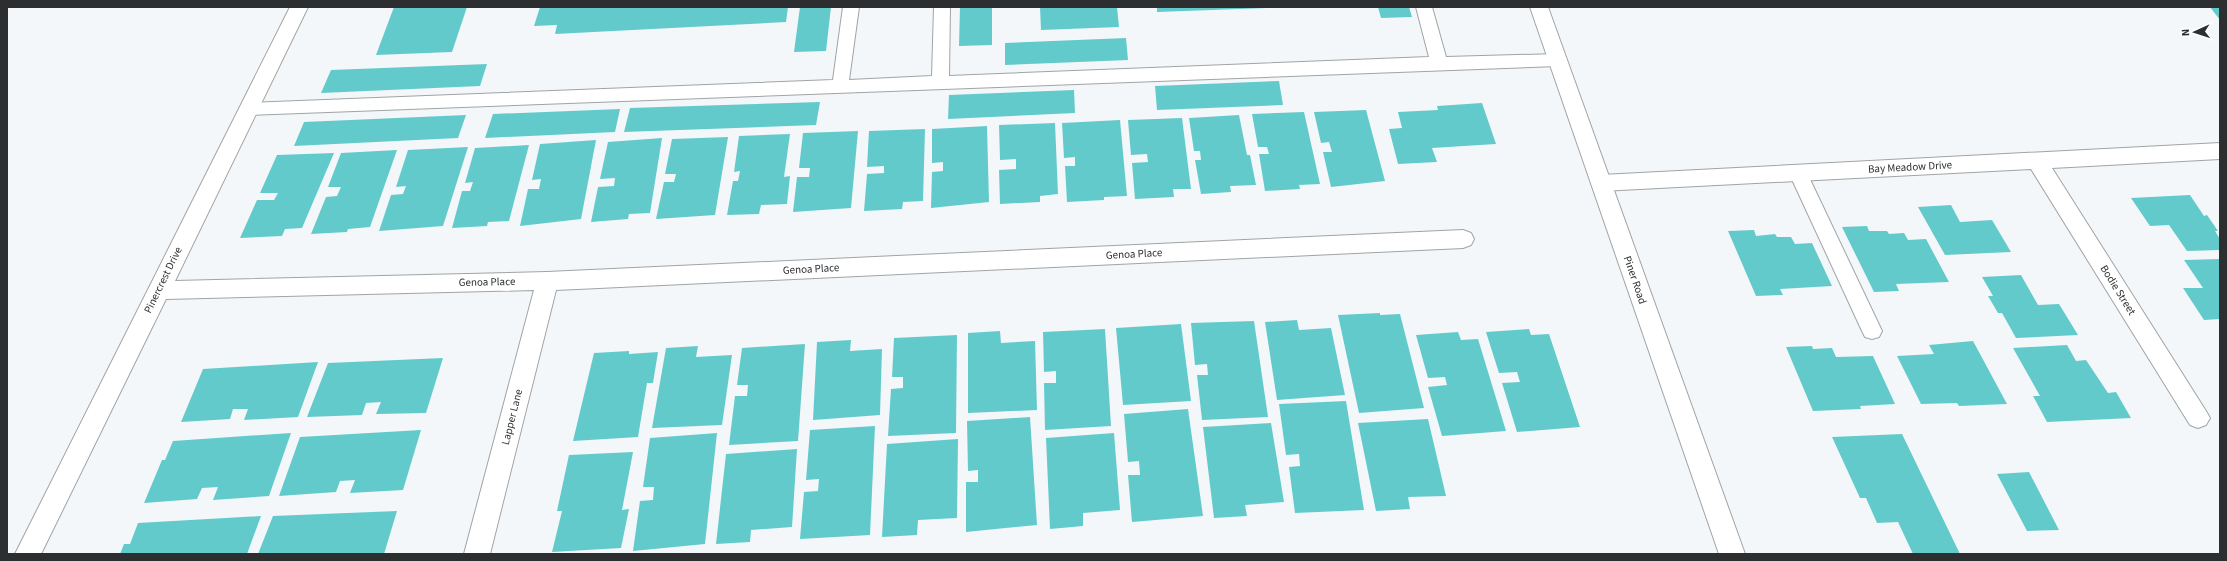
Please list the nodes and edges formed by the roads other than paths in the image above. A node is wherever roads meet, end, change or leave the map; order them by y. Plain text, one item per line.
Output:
1 (299, 7) edge
2 (851, 7) edge
3 (942, 7) edge
4 (1424, 7) edge
5 (1539, 7) edge
6 (1558, 60) junction
7 (1439, 63) junction
8 (940, 83) junction
9 (840, 87) junction
10 (248, 110) junction
11 (2220, 152) edge
12 (2037, 161) junction
13 (1798, 173) junction
14 (1601, 183) junction
15 (1463, 239) dead end
16 (547, 281) junction
17 (158, 290) junction
18 (1872, 331) dead end
19 (2198, 418) dead end
20 (28, 554) edge
21 (477, 554) edge
22 (1732, 554) edge

1 - 10 street, Pinercrest Drive
2 - 9 lane
3 - 8 lane
4 - 7 lane
5 - 6 street, Piner Road
6 - 7 lane
6 - 14 street, Piner Road
7 - 8 lane
8 - 9 lane
9 - 10 lane
10 - 17 street, Pinercrest Drive
11 - 12 street, Bay Meadow Drive
12 - 13 street, Bay Meadow Drive
12 - 19 street, Bodie Street
13 - 14 street, Bay Meadow Drive
13 - 18 lane
14 - 22 street, Piner Road
15 - 16 street, Genoa Place
16 - 17 street, Genoa Place
16 - 21 street, Lapper Lane
17 - 20 street, Pinercrest Drive

